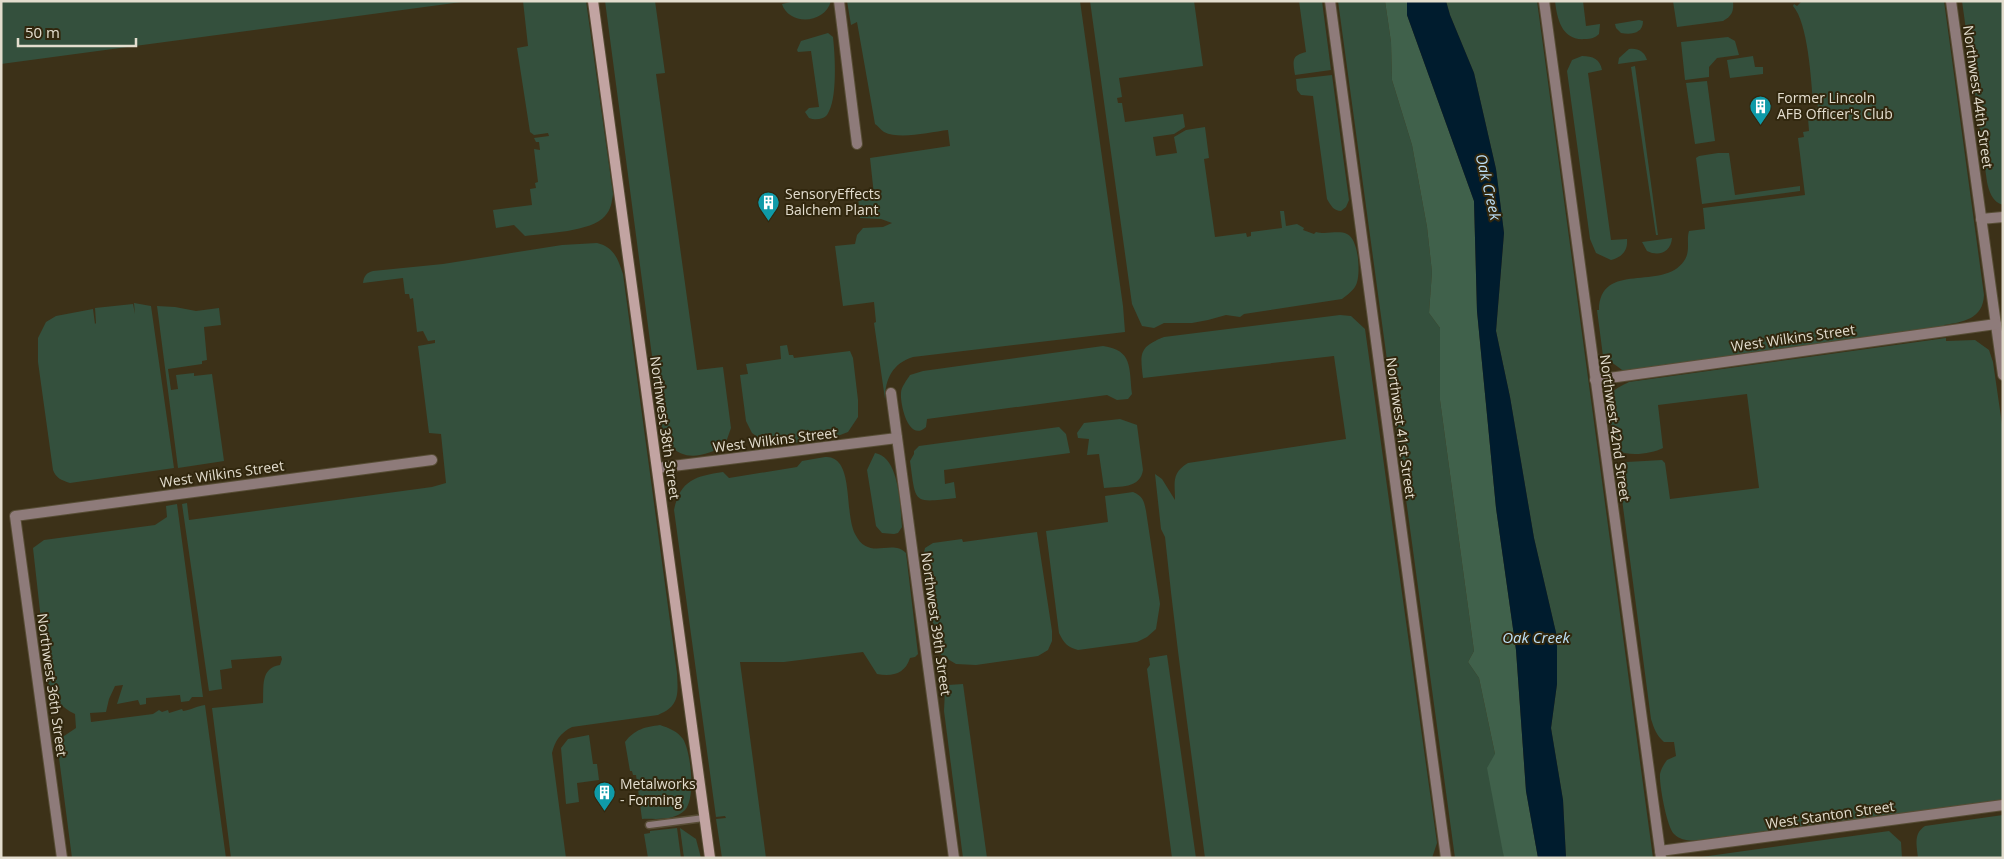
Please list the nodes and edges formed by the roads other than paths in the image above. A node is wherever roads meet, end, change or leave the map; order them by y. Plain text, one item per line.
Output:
1 (593, 1) edge
2 (839, 1) edge
3 (1330, 1) edge
4 (1544, 1) edge
5 (1951, 1) edge
6 (857, 144) dead end
7 (2003, 216) edge
8 (1981, 220) junction
9 (1996, 324) junction
10 (2003, 375) edge
11 (1595, 380) junction
12 (890, 394) dead end
13 (897, 438) junction
14 (432, 460) dead end
15 (657, 468) junction
16 (15, 516) joint
17 (2003, 805) edge
18 (704, 818) junction
19 (649, 826) dead end
20 (1660, 854) edge
21 (62, 858) edge
22 (710, 858) edge
23 (954, 858) edge
24 (1446, 858) edge

1 - 15 main road, Northwest 38th Street
2 - 6 street
3 - 24 street, Northwest 41st Street
4 - 11 street, Northwest 42nd Street
5 - 8 street, Northwest 44th Street
7 - 8 street
8 - 9 street, Northwest 44th Street
9 - 10 street, Northwest 44th Street
9 - 11 street, West Wilkins Street
11 - 20 street, Northwest 42nd Street
12 - 13 street, Northwest 39th Street
13 - 15 street, West Wilkins Street
13 - 23 street, Northwest 39th Street
14 - 16 street, West Wilkins Street
15 - 18 main road, Northwest 38th Street
16 - 21 street, Northwest 36th Street
17 - 20 street, West Stanton Street
18 - 19 lane
18 - 22 main road, Northwest 38th Street

